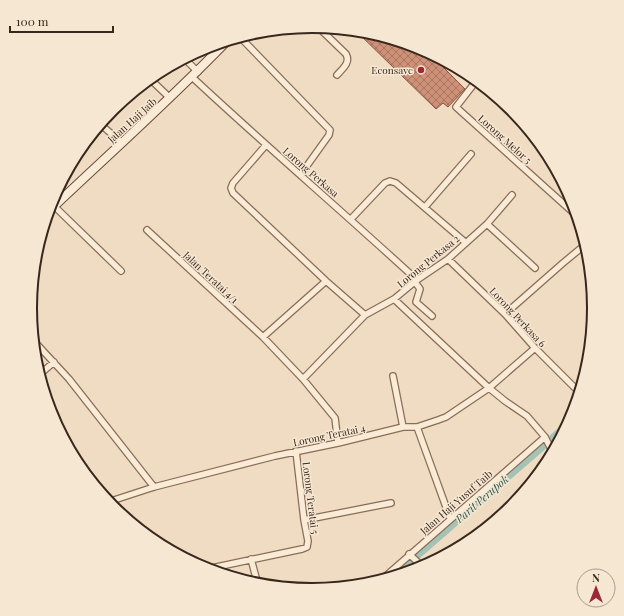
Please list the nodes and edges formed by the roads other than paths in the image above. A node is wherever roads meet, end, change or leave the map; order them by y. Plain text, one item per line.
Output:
1 (325, 34) edge
2 (244, 41) edge
3 (218, 50) edge
4 (187, 63) edge
5 (195, 74) junction
6 (337, 76) dead end
7 (155, 83) edge
8 (473, 85) edge
9 (170, 98) junction
10 (104, 128) edge
11 (122, 142) junction
12 (266, 145) junction
13 (471, 154) dead end
14 (301, 174) junction
15 (512, 195) dead end
16 (60, 199) edge
17 (567, 206) edge
18 (425, 207) junction
19 (55, 211) edge
20 (351, 219) junction
21 (487, 224) junction
22 (147, 230) dead end
23 (465, 242) junction
24 (581, 248) edge
25 (448, 259) junction
26 (535, 268) dead end
27 (121, 272) dead end
28 (326, 281) junction
29 (416, 281) junction
30 (394, 299) junction
31 (505, 314) junction
32 (365, 316) junction
33 (432, 316) dead end
34 (263, 337) junction
35 (39, 347) edge
36 (535, 348) junction
37 (54, 362) junction
38 (44, 371) edge
39 (393, 376) dead end
40 (303, 379) junction
41 (489, 388) junction
42 (575, 388) dead end
43 (402, 427) junction
44 (417, 427) junction
45 (545, 437) junction
46 (338, 443) junction
47 (550, 446) edge
48 (296, 451) junction
49 (154, 487) junction
50 (116, 500) edge
51 (391, 502) dead end
52 (450, 518) junction
53 (304, 520) junction
54 (409, 554) junction
55 (251, 559) junction
56 (417, 562) edge
57 (220, 567) edge
58 (390, 571) edge
59 (256, 578) edge

1 - 6 street
2 - 14 street
3 - 5 street, Jalan Haji Jaib
4 - 5 street, Lorong Perkasa
5 - 9 street, Jalan Haji Jaib
5 - 12 street, Lorong Perkasa
7 - 9 street
8 - 17 street, Lorong Melor 5
9 - 11 street, Jalan Haji Jaib
10 - 11 street
11 - 16 street, Jalan Haji Jaib
12 - 14 street, Lorong Perkasa
12 - 28 street
13 - 18 street
14 - 20 street, Lorong Perkasa
15 - 21 street, Lorong Perkasa 2
18 - 20 street
18 - 23 street
19 - 27 street
20 - 29 street, Lorong Perkasa
21 - 23 street, Lorong Perkasa 2
21 - 26 street
22 - 34 street, Jalan Teratai 4/1
23 - 25 street, Lorong Perkasa 2
24 - 31 street
25 - 29 street, Lorong Perkasa 2
25 - 31 street, Lorong Perkasa 6
28 - 32 street
28 - 34 street
29 - 30 street, Lorong Perkasa 2
29 - 33 street
30 - 32 street, Lorong Perkasa 2
30 - 41 street
31 - 36 street, Lorong Perkasa 6
32 - 40 street, Lorong Perkasa 2
34 - 40 street, Jalan Teratai 4/1
35 - 37 street
36 - 41 street, Lorong Teratai 4
36 - 42 street, Lorong Perkasa 6
37 - 38 street
37 - 49 street
39 - 43 street
40 - 46 street, Jalan Teratai 4/1
41 - 44 street, Lorong Teratai 4
41 - 45 street
43 - 44 street, Lorong Teratai 4
43 - 46 street, Lorong Teratai 4
44 - 52 street
45 - 47 street
45 - 52 street, Jalan Haji Yusuf Taib
46 - 48 street, Lorong Teratai 4
48 - 49 street, Lorong Teratai 4
48 - 53 street, Lorong Teratai 5
49 - 50 street, Lorong Teratai 4
51 - 53 street
52 - 54 street, Jalan Haji Yusuf Taib
53 - 55 street, Lorong Teratai 5
54 - 56 street
54 - 58 street, Jalan Haji Yusuf Taib
55 - 57 street
55 - 59 street

